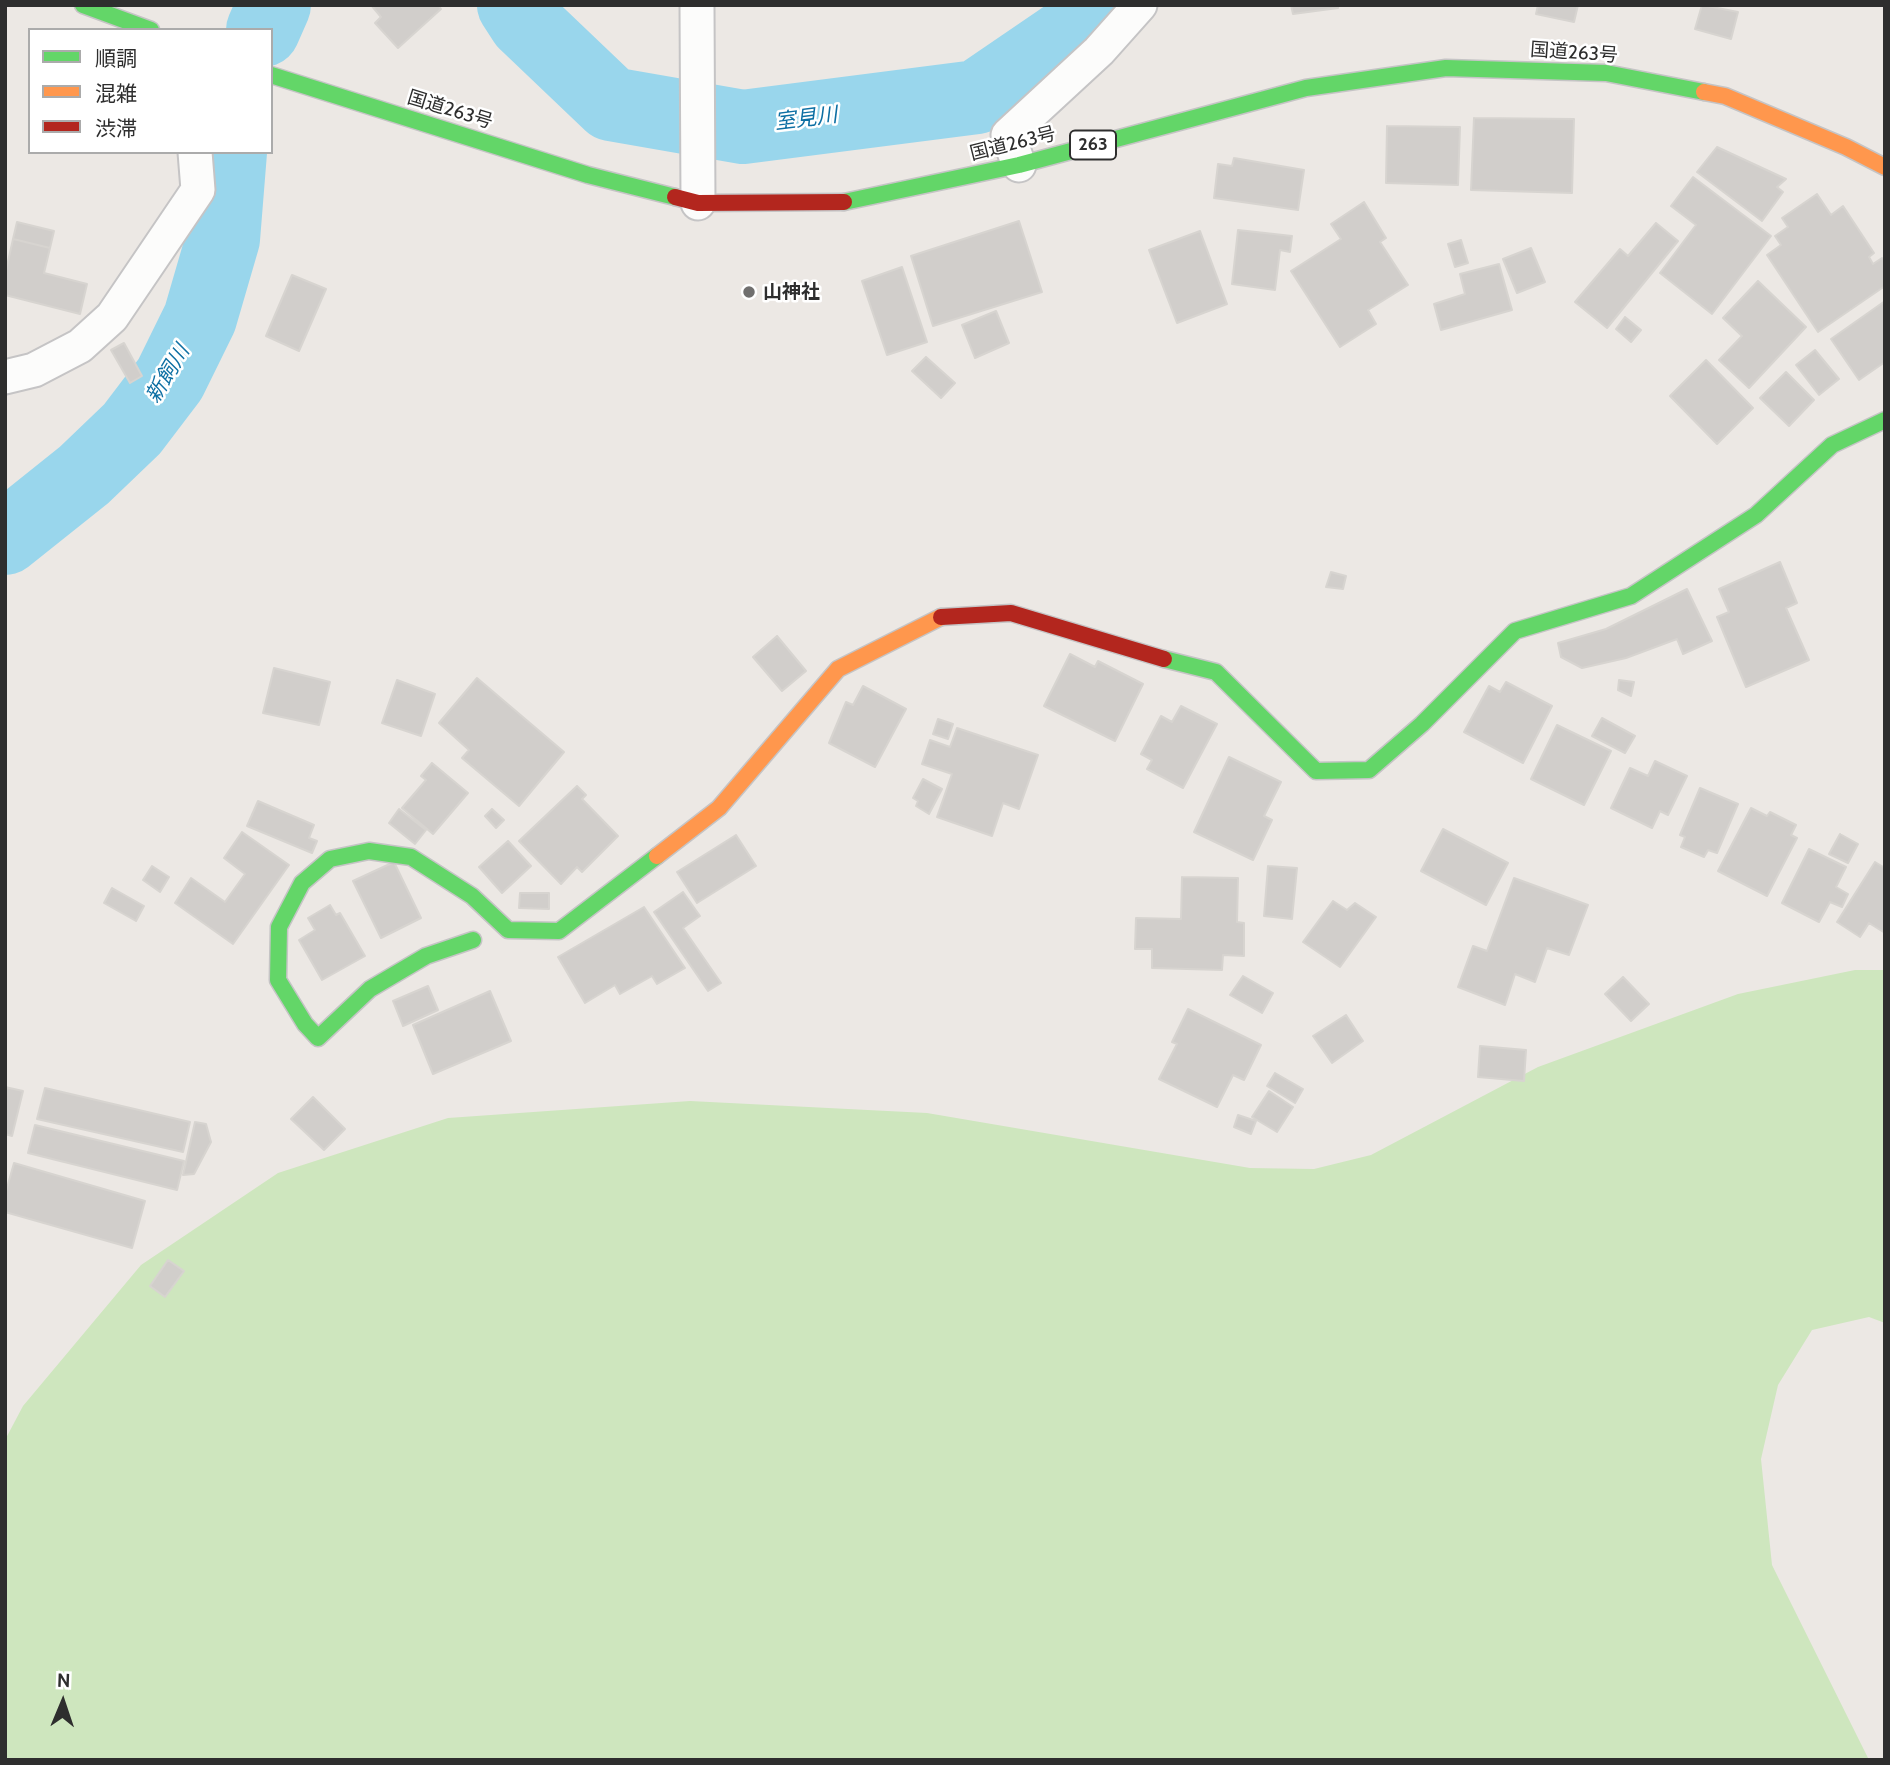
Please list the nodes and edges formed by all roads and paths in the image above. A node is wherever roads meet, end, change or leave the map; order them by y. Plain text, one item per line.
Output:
1 (83, 5) edge
2 (1140, 5) edge
3 (698, 14) edge
4 (146, 28) edge
5 (273, 76) edge
6 (195, 154) edge
7 (1019, 165) junction
8 (1885, 167) edge
9 (698, 203) junction
10 (5, 376) edge
11 (1885, 420) edge
12 (472, 940) dead end

1 - 4 main road
2 - 7 street
3 - 9 street
5 - 9 main road, 国道263号 / 263
6 - 10 street
7 - 8 main road, 国道263号 / 263
7 - 9 main road, 国道263号 / 263
11 - 12 main road

